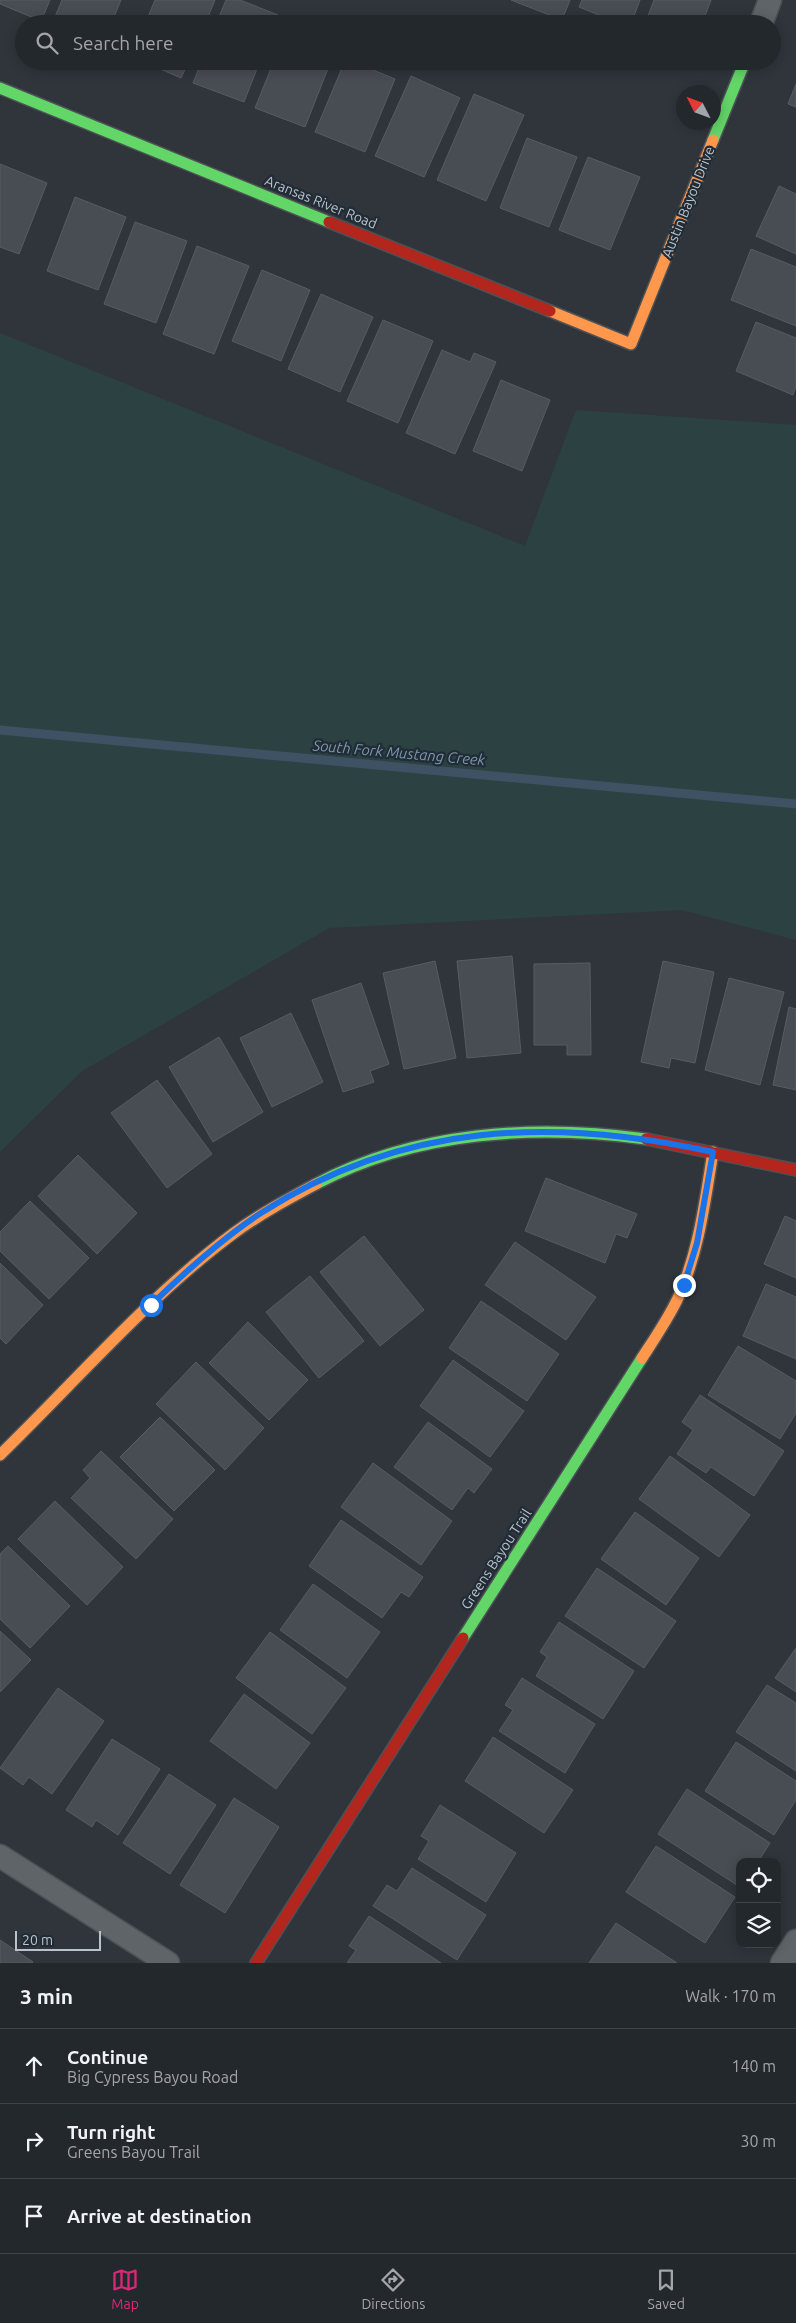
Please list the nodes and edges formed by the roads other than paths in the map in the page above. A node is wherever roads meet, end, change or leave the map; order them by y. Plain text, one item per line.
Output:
1 (770, 0) edge
2 (764, 15) edge
3 (741, 70) edge
4 (0, 88) edge
5 (631, 344) joint
6 (713, 1152) junction
7 (796, 1170) edge
8 (0, 1455) edge
9 (0, 1856) edge
10 (796, 1940) edge
11 (168, 1963) edge
12 (256, 1963) edge
13 (782, 1963) edge

1 - 2 street
3 - 5 street, Austin Bayou Drive
4 - 5 street, Aransas River Road
6 - 7 street
6 - 8 street
6 - 12 street, Greens Bayou Trail
9 - 11 street
10 - 13 street

